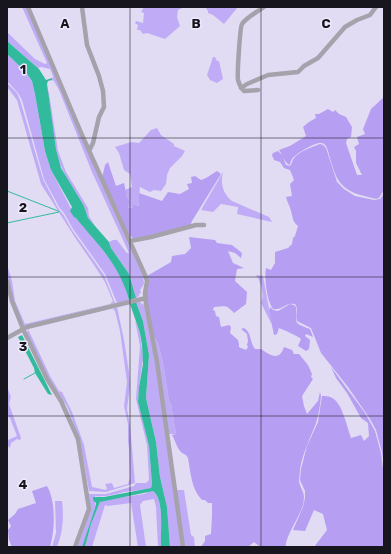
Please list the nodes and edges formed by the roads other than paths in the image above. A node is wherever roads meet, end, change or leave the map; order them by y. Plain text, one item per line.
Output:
1 (28, 7) edge
2 (82, 7) edge
3 (264, 7) edge
4 (376, 7) edge
5 (241, 88) junction
6 (258, 90) dead end
7 (89, 151) junction
8 (204, 225) dead end
9 (130, 241) junction
10 (7, 281) edge
11 (146, 298) junction
12 (23, 329) junction
13 (7, 338) edge
14 (75, 547) edge
15 (183, 547) edge

1 - 7 street
2 - 7 street
3 - 5 street
4 - 5 street
5 - 6 street
7 - 9 street
8 - 9 street
9 - 11 street
10 - 12 street
11 - 12 street
11 - 15 street
12 - 13 street
12 - 14 street

